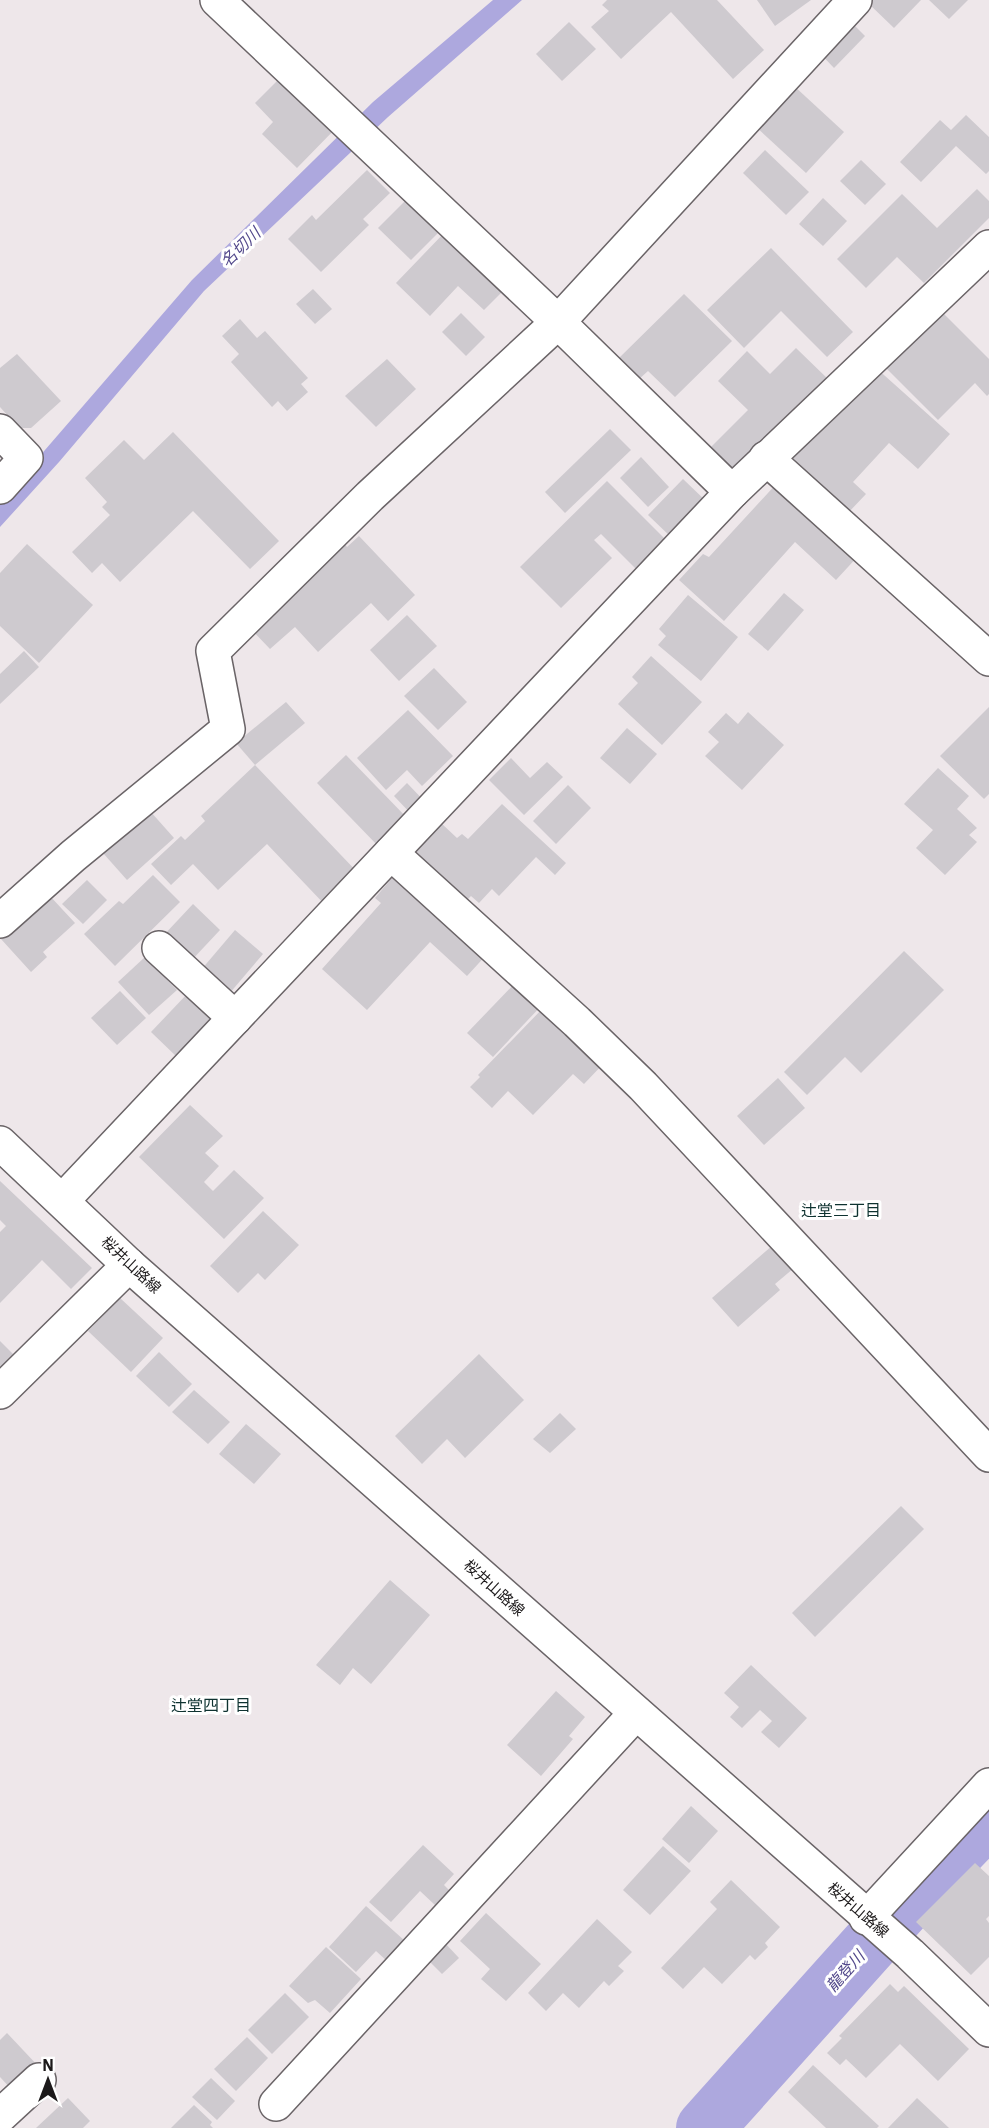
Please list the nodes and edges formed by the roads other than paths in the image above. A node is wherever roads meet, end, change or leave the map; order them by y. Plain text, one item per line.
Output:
1 (217, 0) edge
2 (855, 0) edge
3 (989, 247) edge
4 (558, 322) junction
5 (0, 431) edge
6 (766, 459) junction
7 (0, 487) edge
8 (732, 492) junction
9 (989, 659) edge
10 (391, 853) junction
11 (0, 921) edge
12 (159, 948) dead end
13 (235, 1018) junction
14 (0, 1143) edge
15 (63, 1200) junction
16 (129, 1265) junction
17 (0, 1392) edge
18 (989, 1455) edge
19 (636, 1713) junction
20 (989, 1785) edge
21 (866, 1918) junction
22 (989, 2030) edge
23 (39, 2080) dead end
24 (276, 2104) dead end
25 (0, 2116) edge

1 - 4 street
2 - 4 street
3 - 6 street
4 - 8 street
4 - 11 street
5 - 7 street
6 - 8 street
6 - 9 street
8 - 10 street
10 - 13 street
10 - 18 street
12 - 13 street
13 - 15 street
14 - 15 street, 桜井山路線
15 - 16 street, 桜井山路線
16 - 17 street
16 - 19 street, 桜井山路線
19 - 21 street, 桜井山路線
19 - 24 street
20 - 21 street
21 - 22 street, 桜井山路線
23 - 25 street

